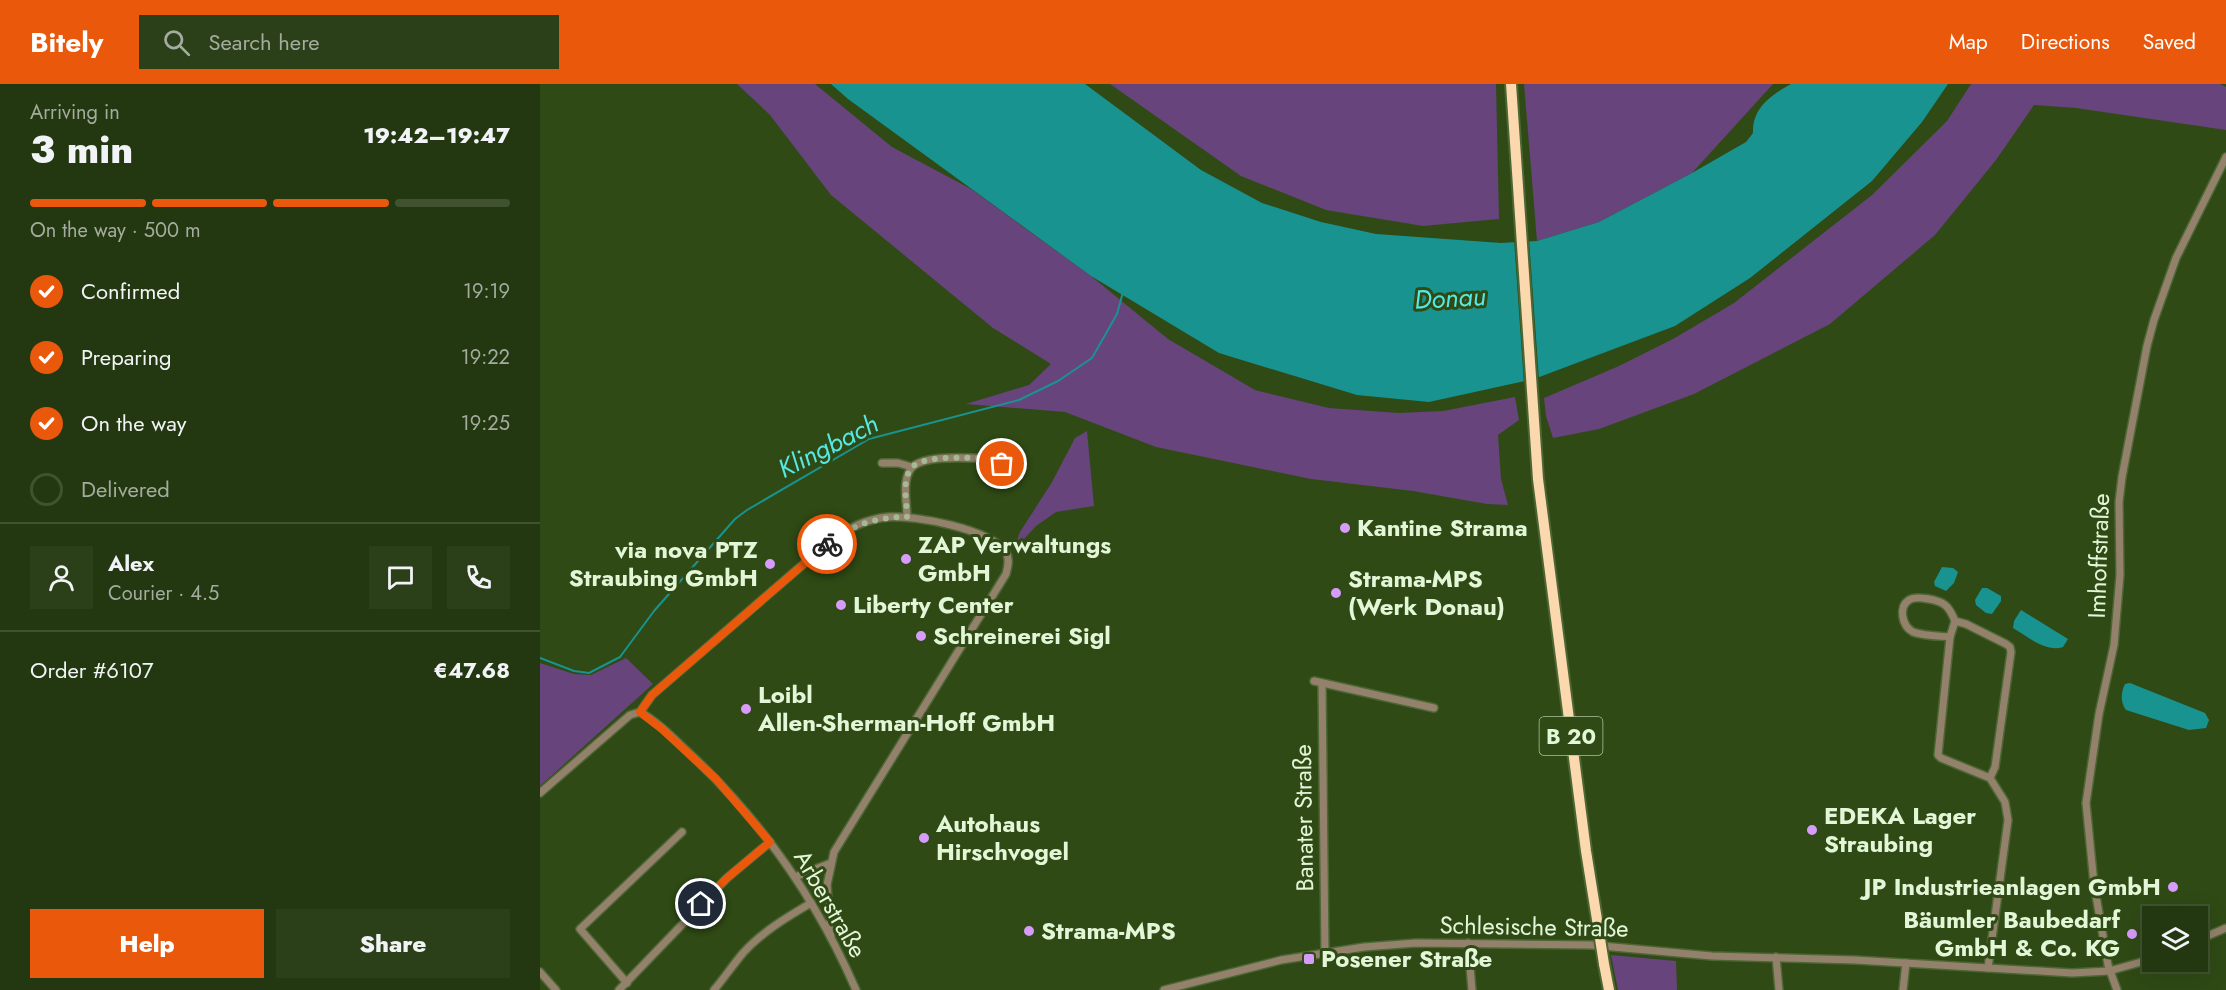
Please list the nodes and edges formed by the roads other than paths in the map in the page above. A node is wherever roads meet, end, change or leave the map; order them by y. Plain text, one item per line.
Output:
1 (1511, 84) edge
2 (2226, 157) edge
3 (1001, 459) dead end
4 (882, 463) dead end
5 (912, 467) junction
6 (907, 517) junction
7 (1955, 621) junction
8 (1950, 638) junction
9 (1434, 708) dead end
10 (640, 712) junction
11 (1990, 778) junction
12 (540, 793) edge
13 (682, 832) dead end
14 (770, 842) junction
15 (831, 862) junction
16 (795, 877) junction
17 (811, 903) junction
18 (2226, 928) edge
19 (2208, 936) edge
20 (831, 937) junction
21 (1468, 943) junction
22 (1325, 952) junction
23 (1776, 957) junction
24 (2142, 962) edge
25 (1906, 963) junction
26 (1988, 968) junction
27 (2109, 970) junction
28 (540, 972) edge
29 (627, 983) junction
30 (556, 990) edge
31 (619, 990) edge
32 (714, 990) edge
33 (856, 990) edge
34 (1164, 990) edge
35 (1472, 990) edge
36 (1609, 990) edge
37 (1779, 990) edge
38 (1903, 990) edge
39 (2117, 990) edge

1 - 36 highway, B 20, bridge
2 - 27 street, Imhoffstraße
3 - 5 street
4 - 5 street
5 - 6 street
6 - 10 street
6 - 15 street
7 - 8 street
7 - 8 street
7 - 11 street
8 - 11 street
9 - 22 street, Banater Straße
10 - 12 street
10 - 14 street, Arberstraße
11 - 26 street
13 - 29 street
14 - 16 street, Arberstraße
14 - 29 street
15 - 16 street
15 - 20 street
16 - 17 street, Arberstraße
17 - 20 street, Arberstraße
17 - 32 street
18 - 19 street
20 - 33 street, Arberstraße
21 - 22 street, Schlesische Straße
21 - 23 street, Schlesische Straße
21 - 35 street
22 - 34 street, Schlesische Straße
23 - 25 street, Schlesische Straße
23 - 37 street
24 - 27 street, Schlesische Straße
25 - 26 street, Schlesische Straße
25 - 38 street
26 - 27 street, Schlesische Straße
27 - 39 street, Imhoffstraße
28 - 30 street
29 - 31 street

